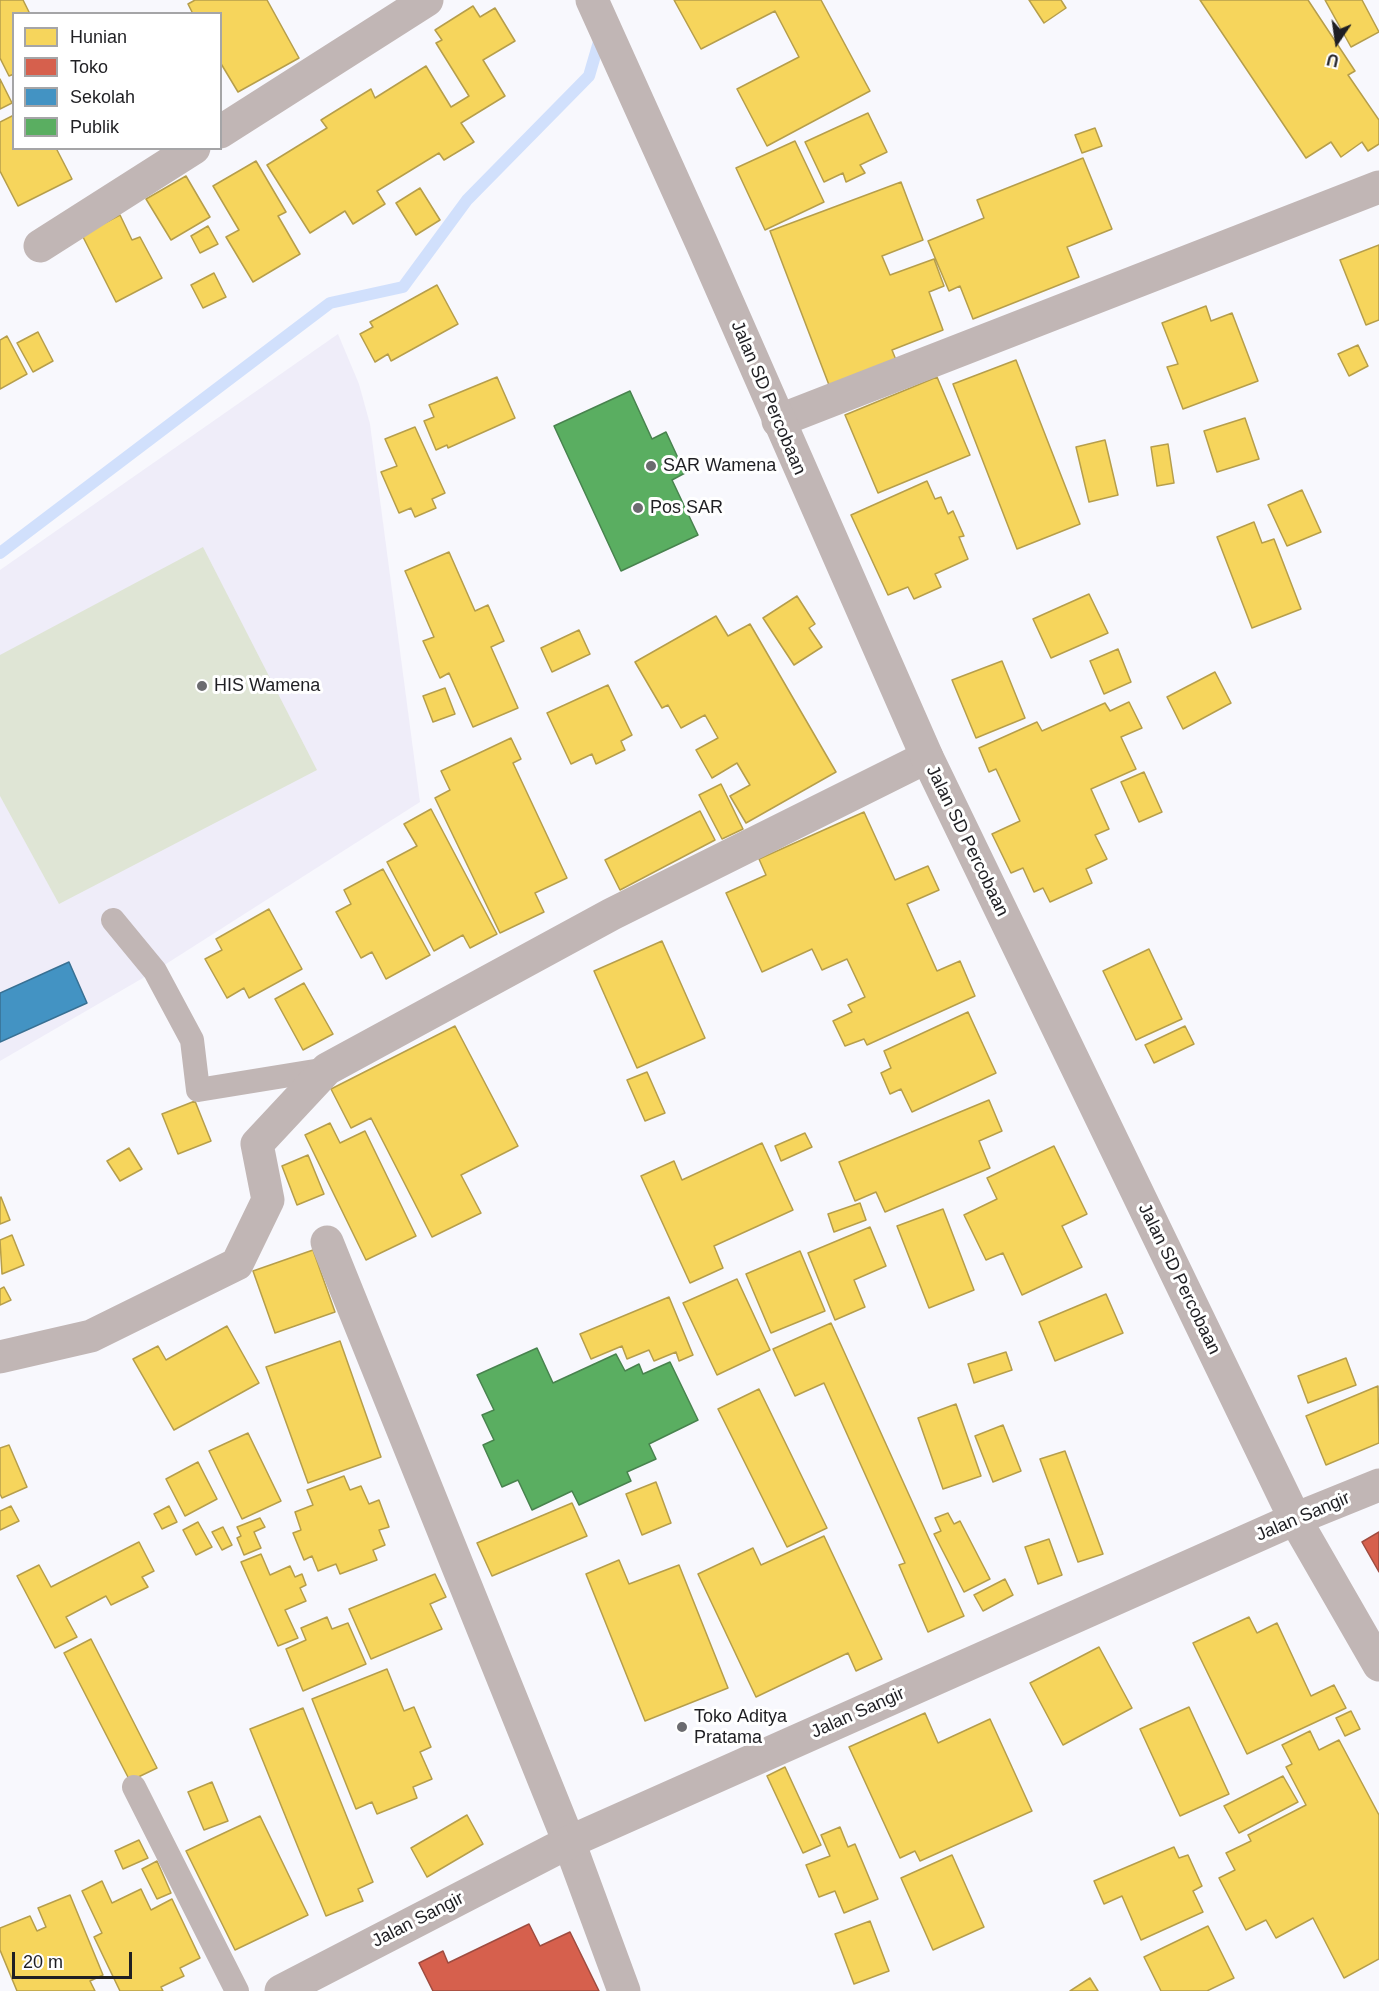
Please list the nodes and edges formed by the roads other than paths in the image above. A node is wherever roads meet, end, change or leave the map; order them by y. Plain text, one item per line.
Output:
1 (427, 0) edge
2 (592, 0) edge
3 (222, 131) edge
4 (191, 150) edge
5 (1379, 187) edge
6 (40, 246) dead end
7 (778, 421) junction
8 (927, 758) junction
9 (113, 920) dead end
10 (327, 1069) junction
11 (327, 1242) dead end
12 (0, 1357) edge
13 (1379, 1485) edge
14 (1295, 1519) junction
15 (1379, 1665) edge
16 (134, 1788) dead end
17 (568, 1842) junction
18 (237, 1991) edge
19 (281, 1991) edge
20 (624, 1991) edge

1 - 3 street
2 - 7 street, Jalan SD Percobaan
4 - 6 street
5 - 7 street
7 - 8 street, Jalan SD Percobaan
8 - 10 street
8 - 14 street, Jalan SD Percobaan
9 - 10 lane
10 - 12 street
11 - 17 street
13 - 14 street, Jalan Sangir
14 - 15 street, Jalan SD Percobaan
14 - 17 street, Jalan Sangir
16 - 18 lane
17 - 19 street, Jalan Sangir
17 - 20 street

